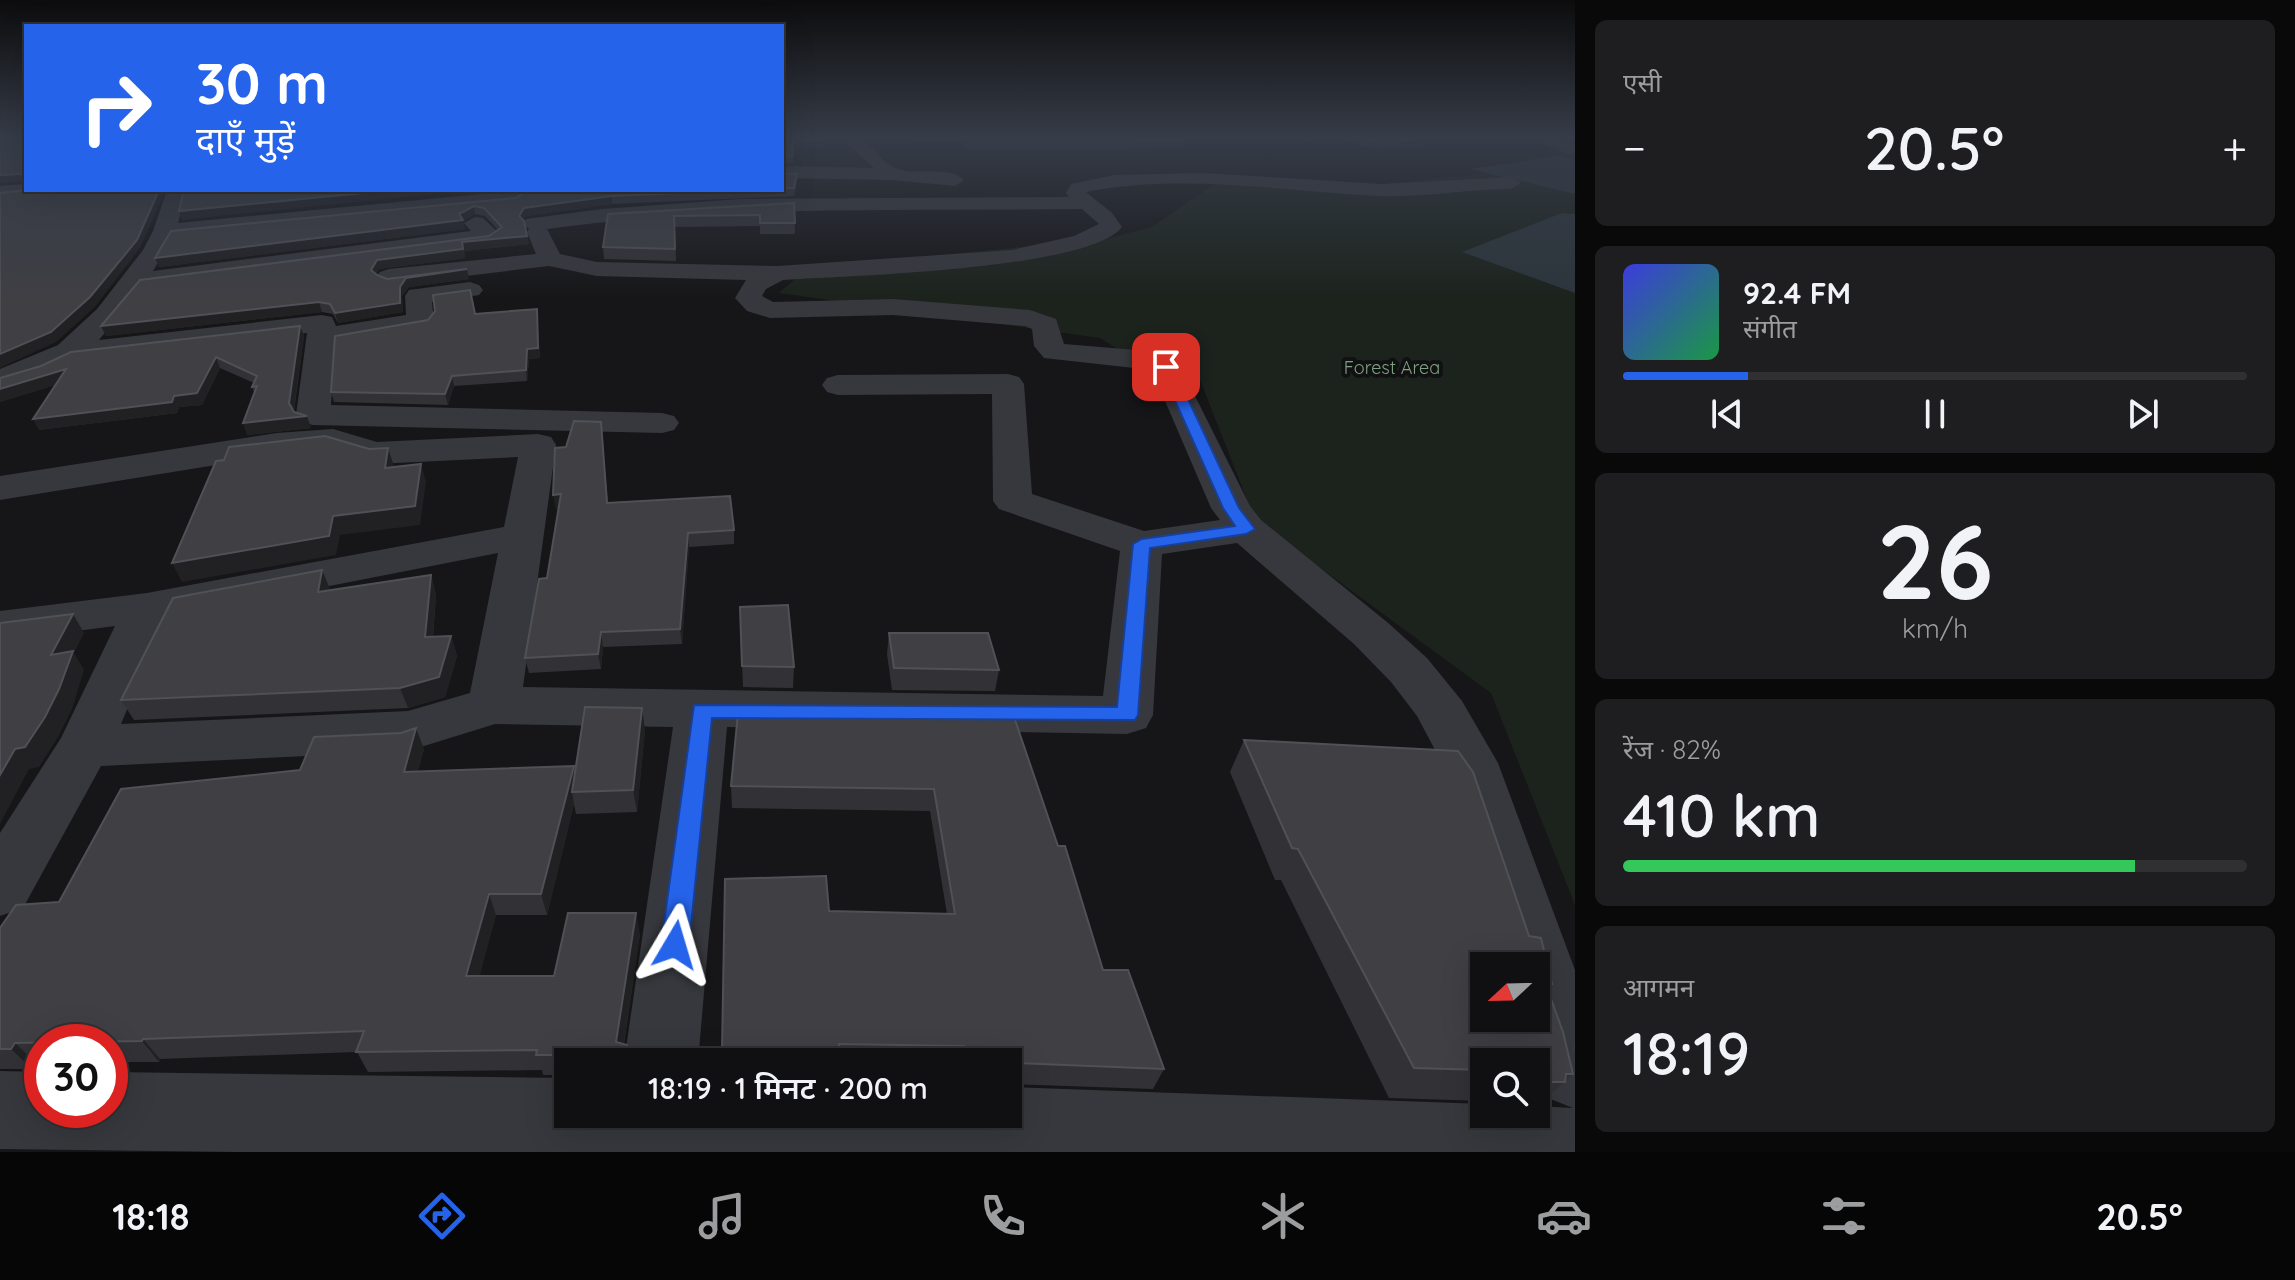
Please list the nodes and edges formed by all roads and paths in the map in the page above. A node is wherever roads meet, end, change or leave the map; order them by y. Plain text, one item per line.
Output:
1 (1057, 191) edge
2 (1095, 191) edge
3 (176, 192) edge
4 (520, 194) edge
5 (1087, 195) junction
6 (511, 230) junction
7 (165, 231) junction
8 (547, 258) junction
9 (485, 267) junction
10 (778, 273) junction
11 (389, 277) edge
12 (133, 281) junction
13 (321, 337) junction
14 (68, 352) junction
15 (0, 379) edge
16 (838, 385) dead end
17 (662, 423) dead end
18 (10, 477) edge
19 (1246, 529) junction
20 (523, 536) junction
21 (1142, 544) junction
22 (147, 607) junction
23 (0, 626) edge
24 (494, 705) junction
25 (702, 710) junction
26 (84, 746) junction
27 (0, 888) edge
28 (663, 1048) edge
29 (1575, 1071) edge
30 (554, 1100) edge
31 (0, 1110) edge
32 (1022, 1127) edge
33 (1575, 1148) edge

1 - 5 street
2 - 5 street
3 - 7 street
4 - 6 street
4 - 7 street
5 - 6 street
5 - 10 street
6 - 8 street
6 - 12 street
7 - 12 street
8 - 9 street
8 - 10 street
9 - 11 street
9 - 13 street
10 - 19 street
12 - 14 street
13 - 14 street
13 - 17 street
14 - 15 street
16 - 21 street
18 - 20 street
19 - 21 street
19 - 29 street
20 - 22 street
20 - 24 street
21 - 25 street
22 - 23 street
22 - 26 street
24 - 25 street
24 - 26 street
25 - 28 street
26 - 27 street
30 - 31 street
32 - 33 street

